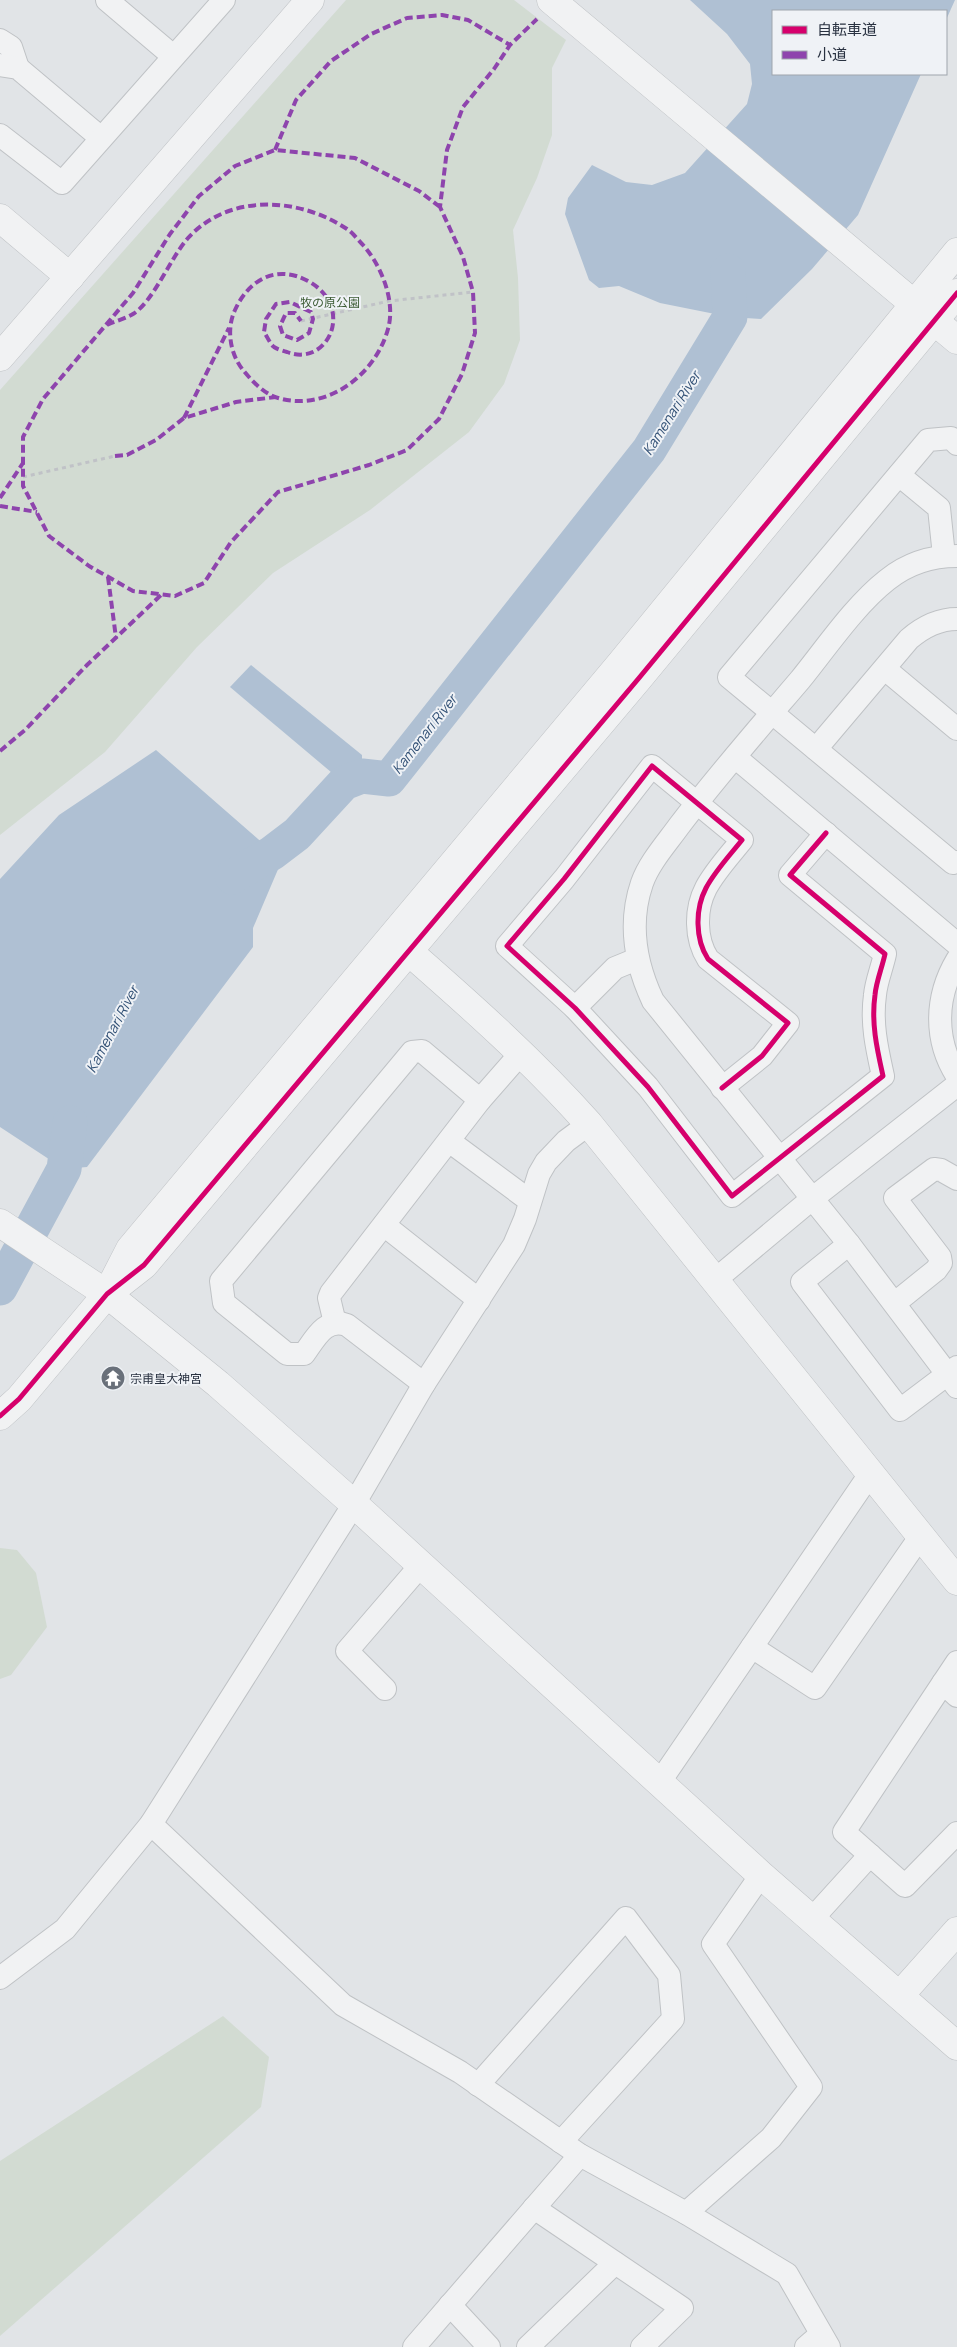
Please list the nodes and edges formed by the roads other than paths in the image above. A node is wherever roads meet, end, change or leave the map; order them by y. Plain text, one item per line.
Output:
1 (107, 0) edge
2 (224, 0) edge
3 (310, 0) edge
4 (551, 0) edge
5 (0, 40) edge
6 (173, 56) junction
7 (9, 67) edge
8 (0, 135) edge
9 (101, 138) junction
10 (0, 218) edge
11 (957, 252) edge
12 (70, 277) junction
13 (957, 293) edge
14 (926, 313) junction
15 (957, 340) edge
16 (0, 358) edge
17 (957, 444) edge
18 (899, 476) junction
19 (951, 556) edge
20 (957, 619) edge
21 (885, 669) junction
22 (772, 713) junction
23 (957, 729) edge
24 (816, 749) junction
25 (735, 757) junction
26 (696, 804) junction
27 (826, 833) junction
28 (957, 862) edge
29 (957, 944) edge
30 (407, 950) junction
31 (637, 959) junction
32 (957, 960) edge
33 (575, 1008) junction
34 (522, 1052) junction
35 (957, 1076) edge
36 (957, 1084) edge
37 (722, 1088) junction
38 (480, 1100) junction
39 (589, 1124) junction
40 (449, 1141) junction
41 (780, 1157) junction
42 (957, 1179) edge
43 (813, 1198) junction
44 (530, 1201) junction
45 (0, 1223) edge
46 (384, 1225) junction
47 (849, 1244) junction
48 (715, 1280) junction
49 (107, 1294) junction
50 (479, 1300) junction
51 (895, 1303) junction
52 (335, 1323) junction
53 (954, 1376) edge
54 (424, 1384) junction
55 (0, 1416) edge
56 (870, 1474) junction
57 (354, 1504) junction
58 (920, 1537) junction
59 (421, 1565) junction
60 (957, 1581) edge
61 (752, 1647) junction
62 (957, 1662) edge
63 (385, 1689) dead end
64 (950, 1689) edge
65 (659, 1783) junction
66 (151, 1824) junction
67 (957, 1833) edge
68 (870, 1855) junction
69 (761, 1876) junction
70 (812, 1919) junction
71 (957, 1931) edge
72 (0, 1978) edge
73 (900, 1995) junction
74 (957, 2046) edge
75 (478, 2085) junction
76 (561, 2142) junction
77 (580, 2155) junction
78 (534, 2208) junction
79 (686, 2213) junction
80 (615, 2263) junction
81 (450, 2305) junction
82 (818, 2343) edge
83 (414, 2347) edge
84 (488, 2347) edge
85 (528, 2347) edge
86 (642, 2347) edge

1 - 6 street
2 - 6 street
3 - 12 street
4 - 14 street
5 - 7 street
6 - 9 street
7 - 9 street
8 - 9 street
10 - 12 street
11 - 14 street
12 - 16 street
13 - 14 street
14 - 15 street
14 - 30 street
14 - 49 street
17 - 18 street
18 - 19 street
18 - 22 street
19 - 22 street
20 - 21 street
21 - 23 street
21 - 24 street
22 - 24 street
22 - 25 street
24 - 28 street
25 - 26 street
25 - 27 street
26 - 31 street
26 - 33 street
26 - 37 street
27 - 29 street
27 - 41 street
30 - 34 street
30 - 49 street
31 - 33 street
31 - 37 street
32 - 35 street
33 - 41 street
34 - 38 street
34 - 39 street
36 - 43 street
37 - 41 street
38 - 40 street
38 - 52 street
39 - 44 street
39 - 48 street
40 - 44 street
40 - 46 street
41 - 43 street
42 - 51 street
43 - 47 street
43 - 48 street
44 - 50 street
45 - 49 street
46 - 50 street
46 - 52 street
47 - 51 street
47 - 53 street
48 - 56 street
49 - 55 street
49 - 57 street
50 - 54 street
51 - 53 street
52 - 54 street
54 - 57 street
56 - 58 street
56 - 61 street
57 - 59 street
57 - 66 street
58 - 60 street
58 - 61 street
59 - 63 street
59 - 65 street
61 - 65 street
62 - 64 street
64 - 68 street
65 - 69 street
66 - 72 street
66 - 75 street
67 - 68 street
68 - 70 street
69 - 70 street
69 - 79 street
70 - 73 street
71 - 73 street
73 - 74 street
75 - 76 street
75 - 76 street
76 - 77 street
77 - 78 street
77 - 79 street
78 - 80 street
78 - 81 street
79 - 82 street
80 - 85 street
80 - 86 street
81 - 83 street
81 - 84 street

